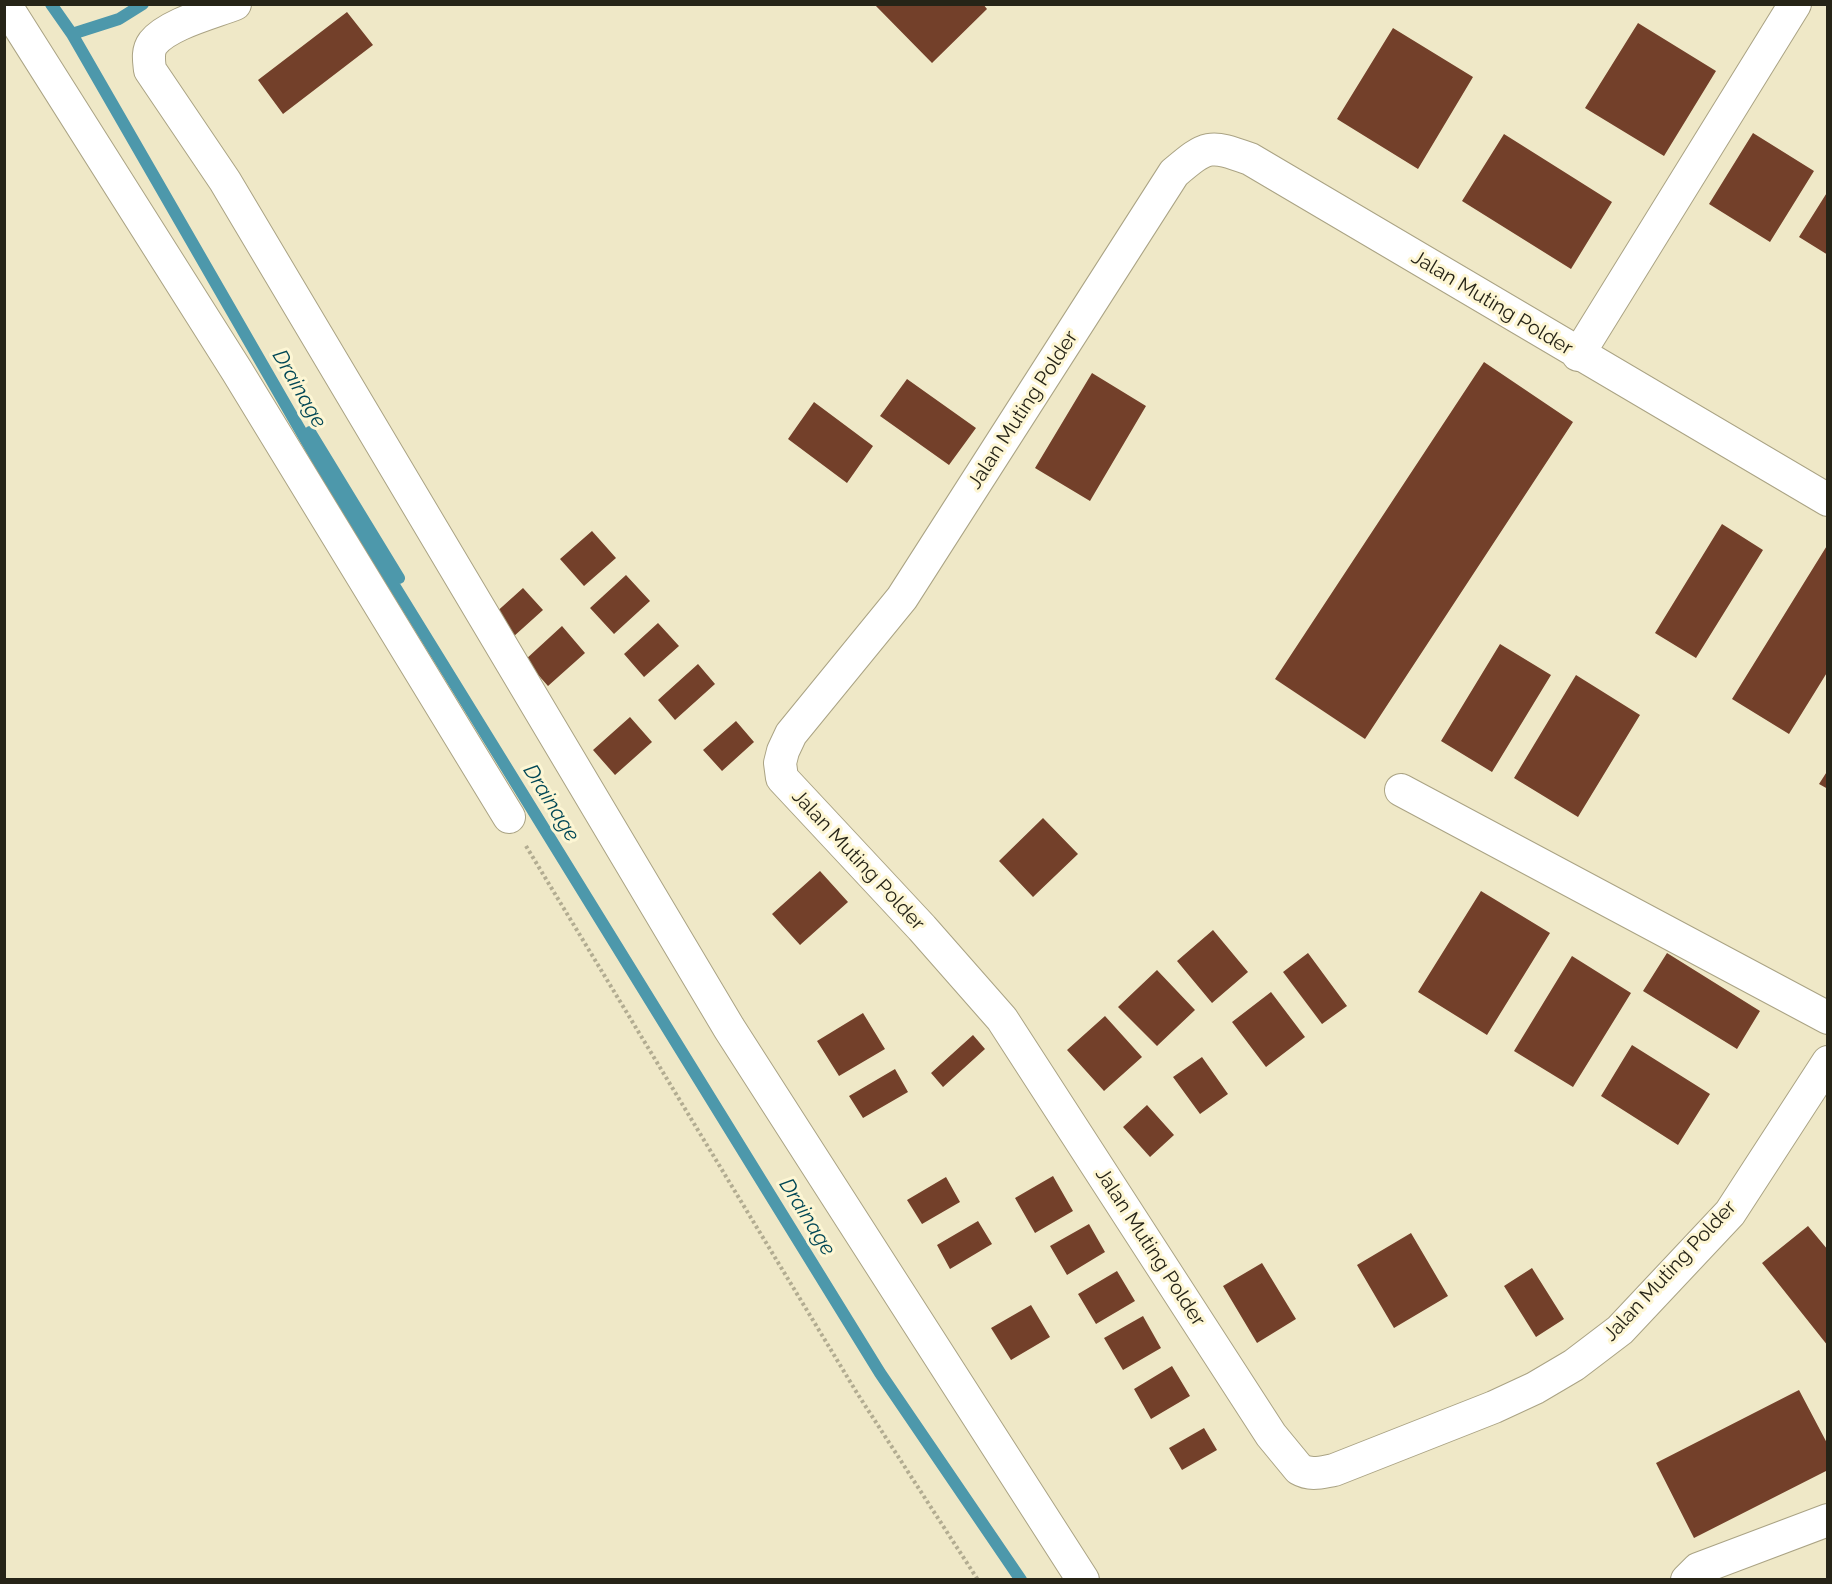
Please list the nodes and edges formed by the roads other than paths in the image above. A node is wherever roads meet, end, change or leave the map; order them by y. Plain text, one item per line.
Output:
1 (5, 4) edge
2 (235, 4) edge
3 (1795, 4) edge
4 (1578, 355) junction
5 (1827, 500) edge
6 (1401, 790) dead end
7 (509, 817) road end
8 (1827, 1018) edge
9 (1827, 1062) edge
10 (1827, 1520) edge
11 (1083, 1580) edge
12 (1687, 1580) edge

1 - 7 street
2 - 11 street
3 - 4 street
4 - 5 street, Jalan Muting Polder
4 - 9 street, Jalan Muting Polder
6 - 8 street
10 - 12 street

